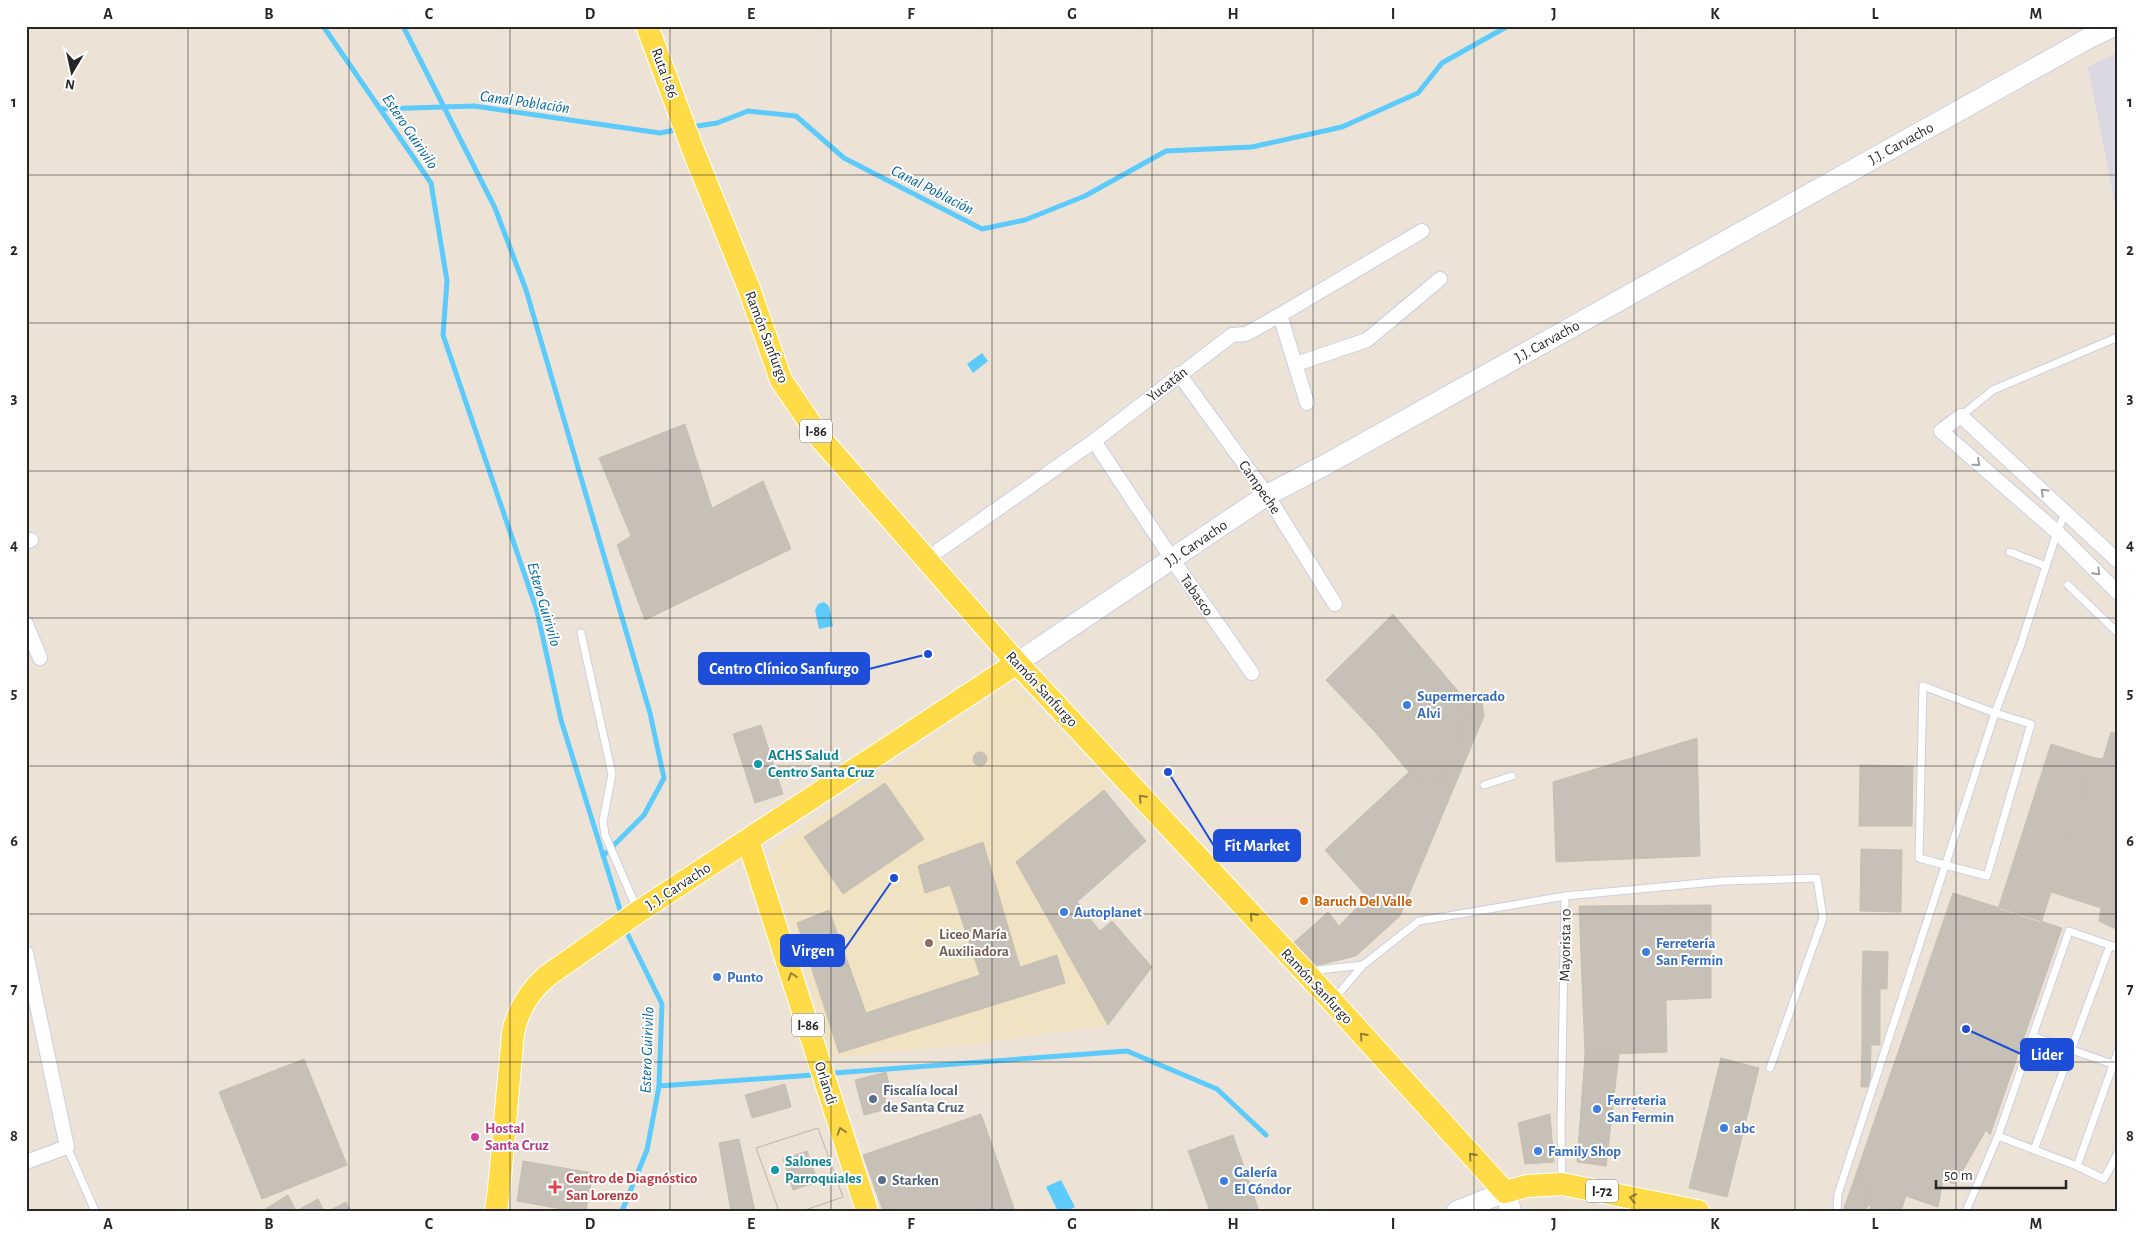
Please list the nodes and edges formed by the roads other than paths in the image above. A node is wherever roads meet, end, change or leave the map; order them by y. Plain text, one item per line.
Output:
1 (647, 26) edge
2 (2106, 26) edge
3 (2114, 26) edge
4 (2089, 38) junction
5 (682, 120) joint
6 (1422, 231) dead end
7 (1440, 279) dead end
8 (1280, 315) junction
9 (2118, 337) edge
10 (1296, 364) junction
11 (1179, 374) junction
12 (1307, 403) dead end
13 (1961, 416) junction
14 (1094, 441) junction
15 (1267, 495) junction
16 (2066, 513) junction
17 (2057, 532) junction
18 (2010, 552) dead end
19 (1172, 559) junction
20 (925, 560) junction
21 (2118, 561) edge
22 (2046, 566) junction
23 (2068, 585) dead end
24 (2118, 593) edge
25 (1335, 604) dead end
26 (26, 624) edge
27 (581, 633) dead end
28 (2118, 633) edge
29 (40, 658) dead end
30 (1017, 663) junction
31 (1252, 673) dead end
32 (1995, 713) junction
33 (1512, 776) dead end
34 (1484, 786) dead end
35 (748, 840) junction
36 (1945, 865) junction
37 (1566, 896) junction
38 (635, 915) junction
39 (2110, 945) junction
40 (2118, 948) edge
41 (26, 953) edge
42 (1363, 965) junction
43 (1304, 972) junction
44 (1332, 1001) junction
45 (2032, 1036) junction
46 (2072, 1050) junction
47 (2118, 1051) edge
48 (2115, 1065) edge
49 (1770, 1068) dead end
50 (1998, 1136) junction
51 (67, 1147) junction
52 (2034, 1150) junction
53 (2118, 1154) edge
54 (26, 1162) edge
55 (2077, 1166) junction
56 (1562, 1184) junction
57 (1508, 1201) edge
58 (96, 1211) edge
59 (496, 1211) edge
60 (867, 1211) edge
61 (1458, 1211) edge
62 (1698, 1211) edge
63 (1837, 1211) edge
64 (1966, 1211) edge

1 - 5 main road, Ruta I-86 / I-86
2 - 4 main road, J.J. Carvacho
3 - 4 main road, J.J. Carvacho
4 - 15 main road, J.J. Carvacho
5 - 20 main road, Ramón Sanfurgo / I-86
6 - 8 street, Yucatán
7 - 10 street
8 - 10 street
8 - 11 street, Yucatán
9 - 13 lane
10 - 12 street
11 - 14 street, Yucatán
11 - 15 street, Campeche
16 -> 13 street
13 -> 17 street
14 - 19 street, Tabasco
14 - 20 street, Yucatán
15 - 19 main road, J.J. Carvacho
15 - 25 street, Campeche
16 - 17 lane
16 - 21 street
17 - 22 lane
17 -> 24 street
18 - 22 lane
19 - 30 main road, J.J. Carvacho
19 - 31 street, Tabasco
20 - 30 main road, Ramón Sanfurgo / I-86
22 - 32 lane
23 - 28 lane
26 - 29 street
27 - 38 lane
30 - 35 main road, J. J. Carvacho
43 -> 30 main road, Ramón Sanfurgo
32 - 36 lane
32 - 36 lane
32 - 36 lane
33 - 34 lane
35 - 38 main road, J. J. Carvacho
60 -> 35 main road, Orlandi / I-86
36 - 63 lane
37 - 42 lane, Mayorista 10
37 - 49 lane
37 - 56 lane, Mayorista 10
38 - 59 main road, J. J. Carvacho
39 - 40 lane
39 - 45 lane
39 - 46 lane
41 - 51 street
42 - 43 lane
42 - 44 lane, Mayorista 10
43 - 44 main road, Ramón Sanfurgo
57 -> 44 main road, Ramón Sanfurgo
45 - 46 lane
45 - 50 lane
46 - 48 lane
46 - 52 lane
47 - 48 lane
48 - 55 lane
50 - 52 lane
50 - 64 lane
51 - 54 street
51 - 58 lane
52 - 55 lane
53 - 55 lane
56 - 57 main road, I-72
62 -> 56 main road, I-72
57 - 61 main road, I-72

